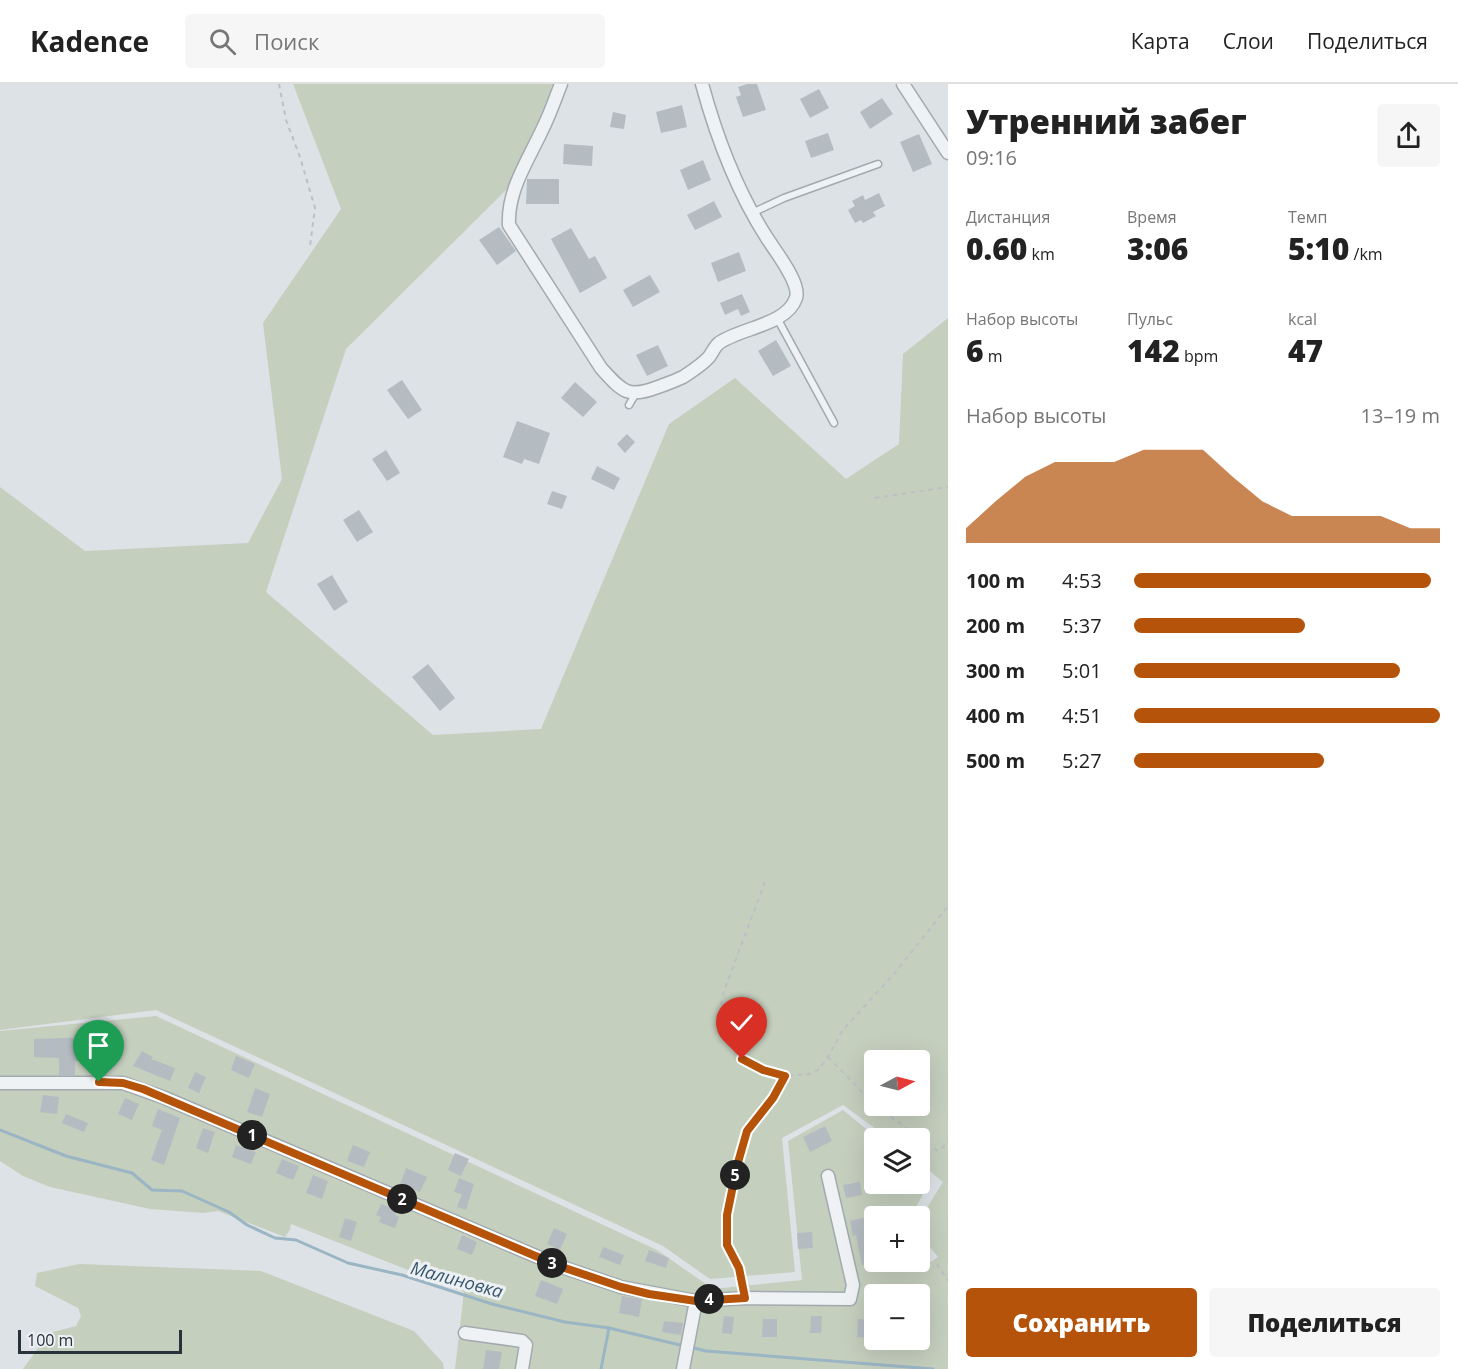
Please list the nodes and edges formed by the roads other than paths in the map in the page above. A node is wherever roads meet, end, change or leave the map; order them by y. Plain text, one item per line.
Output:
1 (561, 84) edge
2 (702, 84) edge
3 (903, 84) edge
4 (948, 153) edge
5 (879, 164) dead end
6 (752, 213) junction
7 (777, 318) junction
8 (636, 393) junction
9 (629, 405) dead end
10 (834, 423) dead end
11 (0, 1083) edge
12 (828, 1176) dead end
13 (696, 1301) junction
14 (465, 1333) dead end
15 (522, 1369) edge
16 (683, 1369) edge

1 - 8 street
2 - 6 street
3 - 4 street
5 - 6 lane
6 - 7 street
7 - 8 street
7 - 10 lane
8 - 9 lane
11 - 13 street
12 - 13 street
13 - 16 street
14 - 15 street

